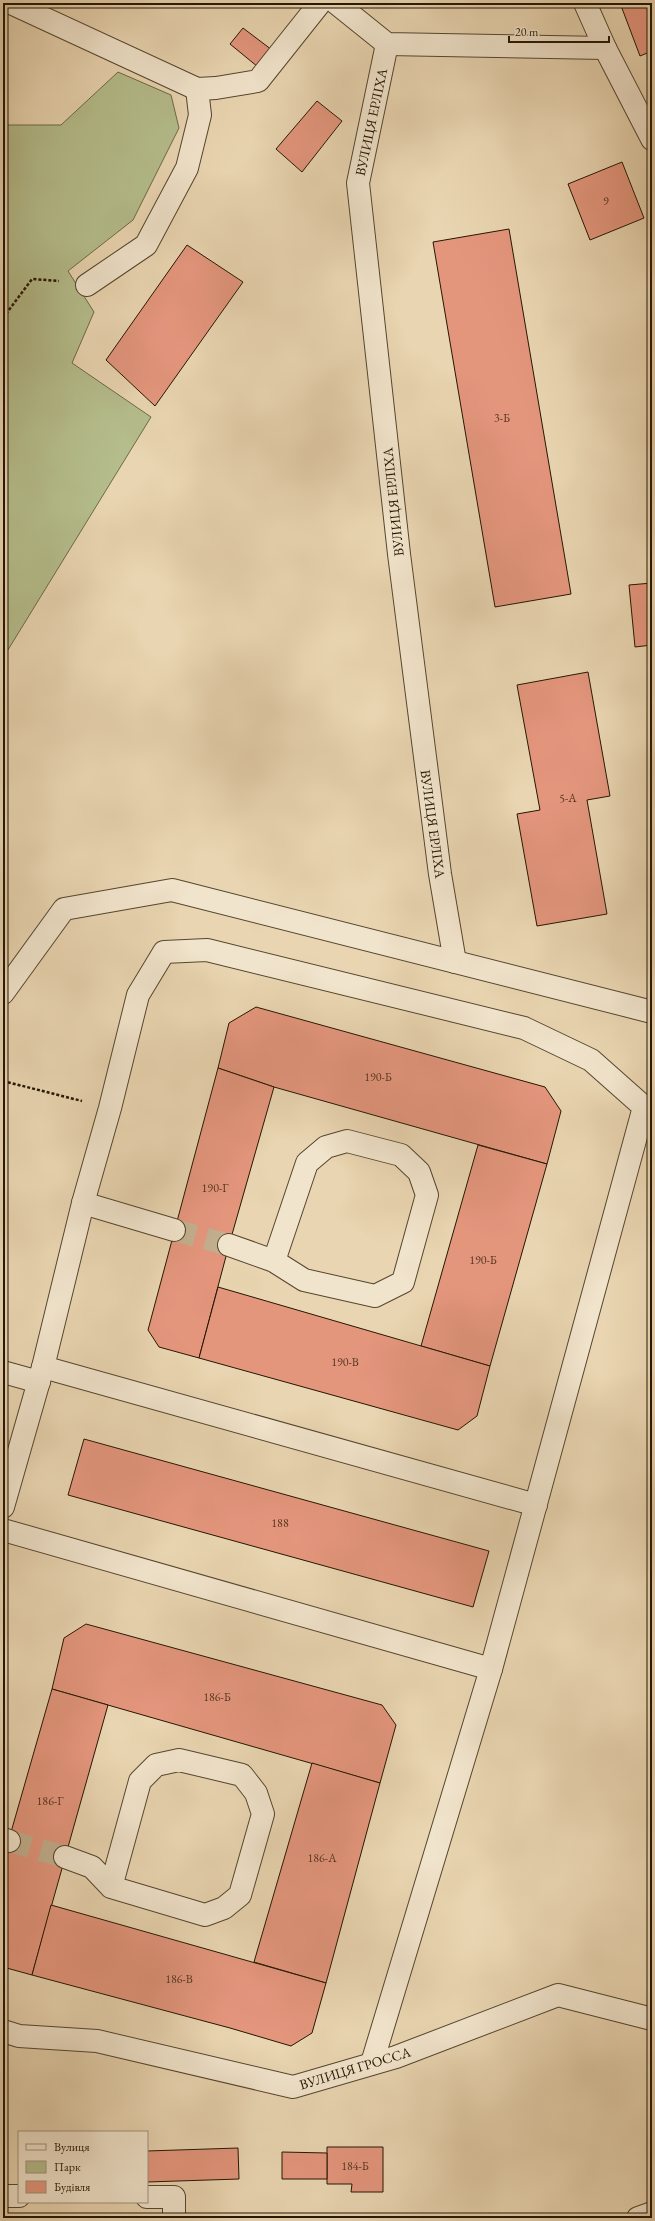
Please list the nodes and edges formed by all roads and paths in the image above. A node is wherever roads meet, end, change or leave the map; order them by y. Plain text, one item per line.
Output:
1 (11, 3) edge
2 (320, 3) edge
3 (336, 3) edge
4 (586, 3) edge
5 (387, 44) junction
6 (605, 48) junction
7 (197, 89) junction
8 (652, 139) edge
9 (87, 285) joint
10 (3, 318) edge
11 (455, 962) junction
12 (3, 993) edge
13 (652, 1012) edge
14 (3, 1081) edge
15 (110, 1108) junction
16 (83, 1203) junction
17 (174, 1230) tunnel mouth
18 (229, 1245) tunnel mouth
19 (274, 1262) junction
20 (3, 1372) edge
21 (41, 1375) junction
22 (4, 1500) edge
23 (536, 1505) junction
24 (3, 1530) edge
25 (491, 1669) junction
26 (65, 1857) tunnel mouth
27 (112, 1887) junction
28 (652, 2019) edge
29 (3, 2031) edge
30 (372, 2063) junction
31 (3, 2196) edge
32 (18, 2196) edge
33 (148, 2197) edge
34 (652, 2213) edge
35 (174, 2218) edge
36 (638, 2218) edge

1 - 7 street
2 - 7 street
3 - 5 street
4 - 6 street
5 - 6 street
5 - 11 street, ВУЛИЦЯ ЕРЛІХА
6 - 8 street
7 - 9 street
9 - 10 path
11 - 12 street
11 - 13 street
14 - 15 path
15 - 16 street
15 - 23 street
16 - 17 street
16 - 21 street
18 - 19 street
19 - 19 street
20 - 21 street
21 - 22 street
21 - 23 street
23 - 25 street
24 - 25 street
25 - 30 street
26 - 27 street
27 - 27 street
28 - 30 street, ВУЛИЦЯ ГРОССА
29 - 30 street, ВУЛИЦЯ ГРОССА
31 - 32 street
33 - 35 street
34 - 36 street

